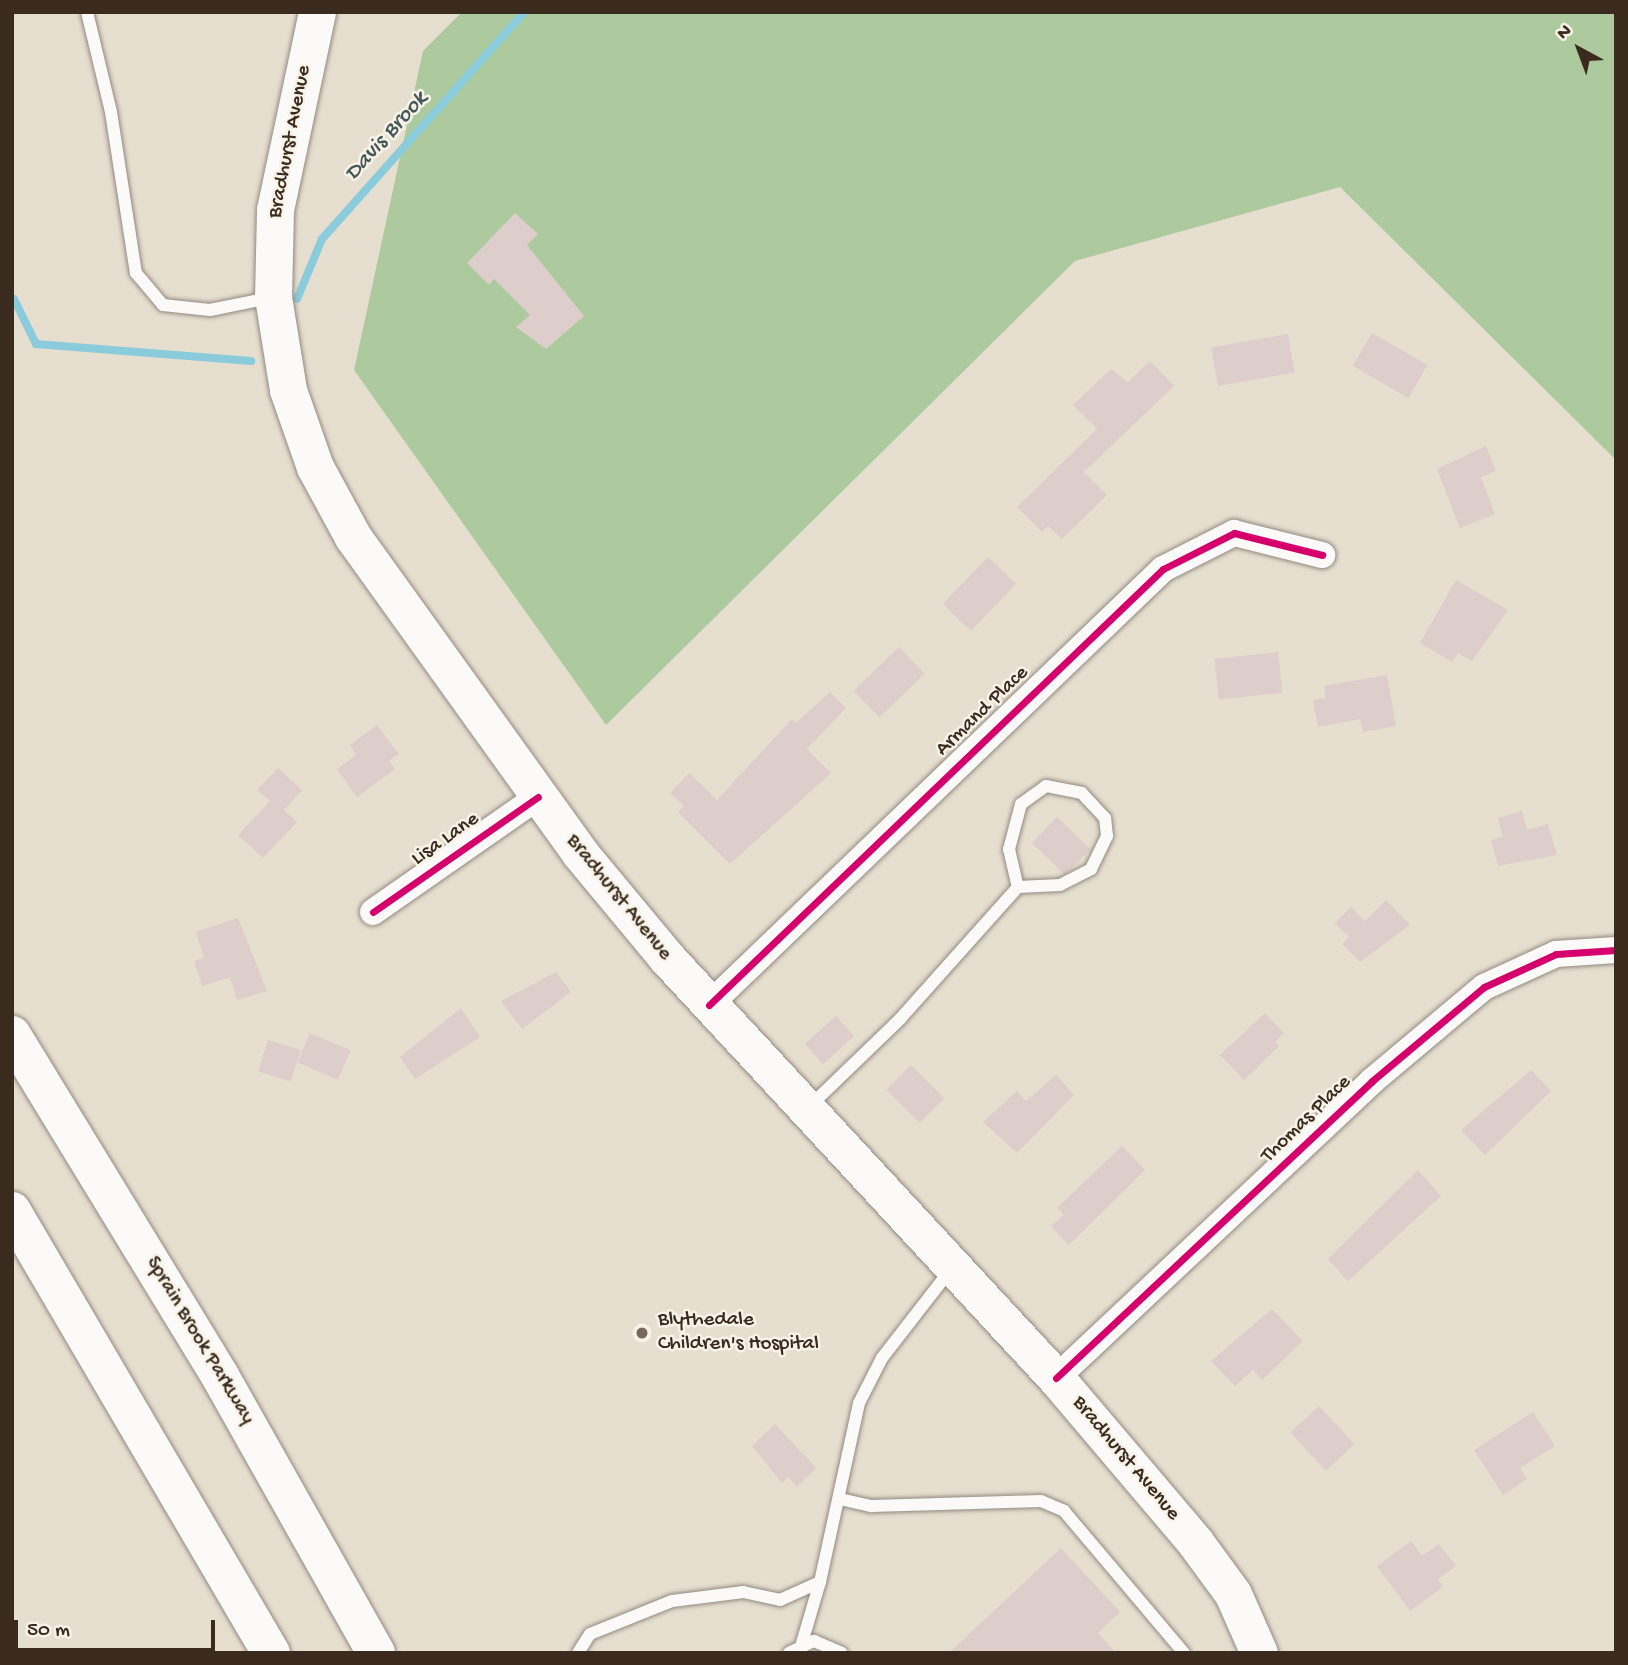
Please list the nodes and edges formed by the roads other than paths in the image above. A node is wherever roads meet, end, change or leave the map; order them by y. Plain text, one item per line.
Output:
1 (87, 12) edge
2 (317, 12) edge
3 (273, 297) junction
4 (1322, 555) dead end
5 (538, 797) junction
6 (1018, 887) junction
7 (373, 912) dead end
8 (1616, 950) edge
9 (709, 1005) junction
10 (12, 1035) edge
11 (806, 1109) junction
12 (12, 1211) edge
13 (953, 1266) junction
14 (1056, 1378) junction
15 (269, 1461) junction
16 (840, 1499) junction
17 (820, 1582) junction
18 (802, 1643) junction
19 (271, 1653) edge
20 (376, 1653) edge
21 (390, 1653) edge
22 (578, 1653) edge
23 (789, 1653) edge
24 (842, 1653) edge
25 (1184, 1653) edge
26 (1259, 1653) edge

1 - 3 lane
2 - 3 main road, Bradhurst Avenue
3 - 5 main road, Bradhurst Avenue
4 - 9 street, Armand Place
5 - 7 street, Lisa Lane
5 - 9 main road, Bradhurst Avenue
6 - 6 lane
6 - 11 lane
8 - 14 street, Thomas Place
9 - 11 main road, Bradhurst Avenue
10 - 15 highway, Sprain Brook Parkway
11 - 13 main road, Bradhurst Avenue
12 - 19 highway
13 - 14 main road, Bradhurst Avenue
13 - 16 lane
14 - 26 main road, Bradhurst Avenue
15 - 20 highway, Sprain Brook Parkway
15 - 21 highway
16 - 17 lane
16 - 25 lane
17 - 18 lane
17 - 22 lane
18 - 23 lane
18 - 24 lane

